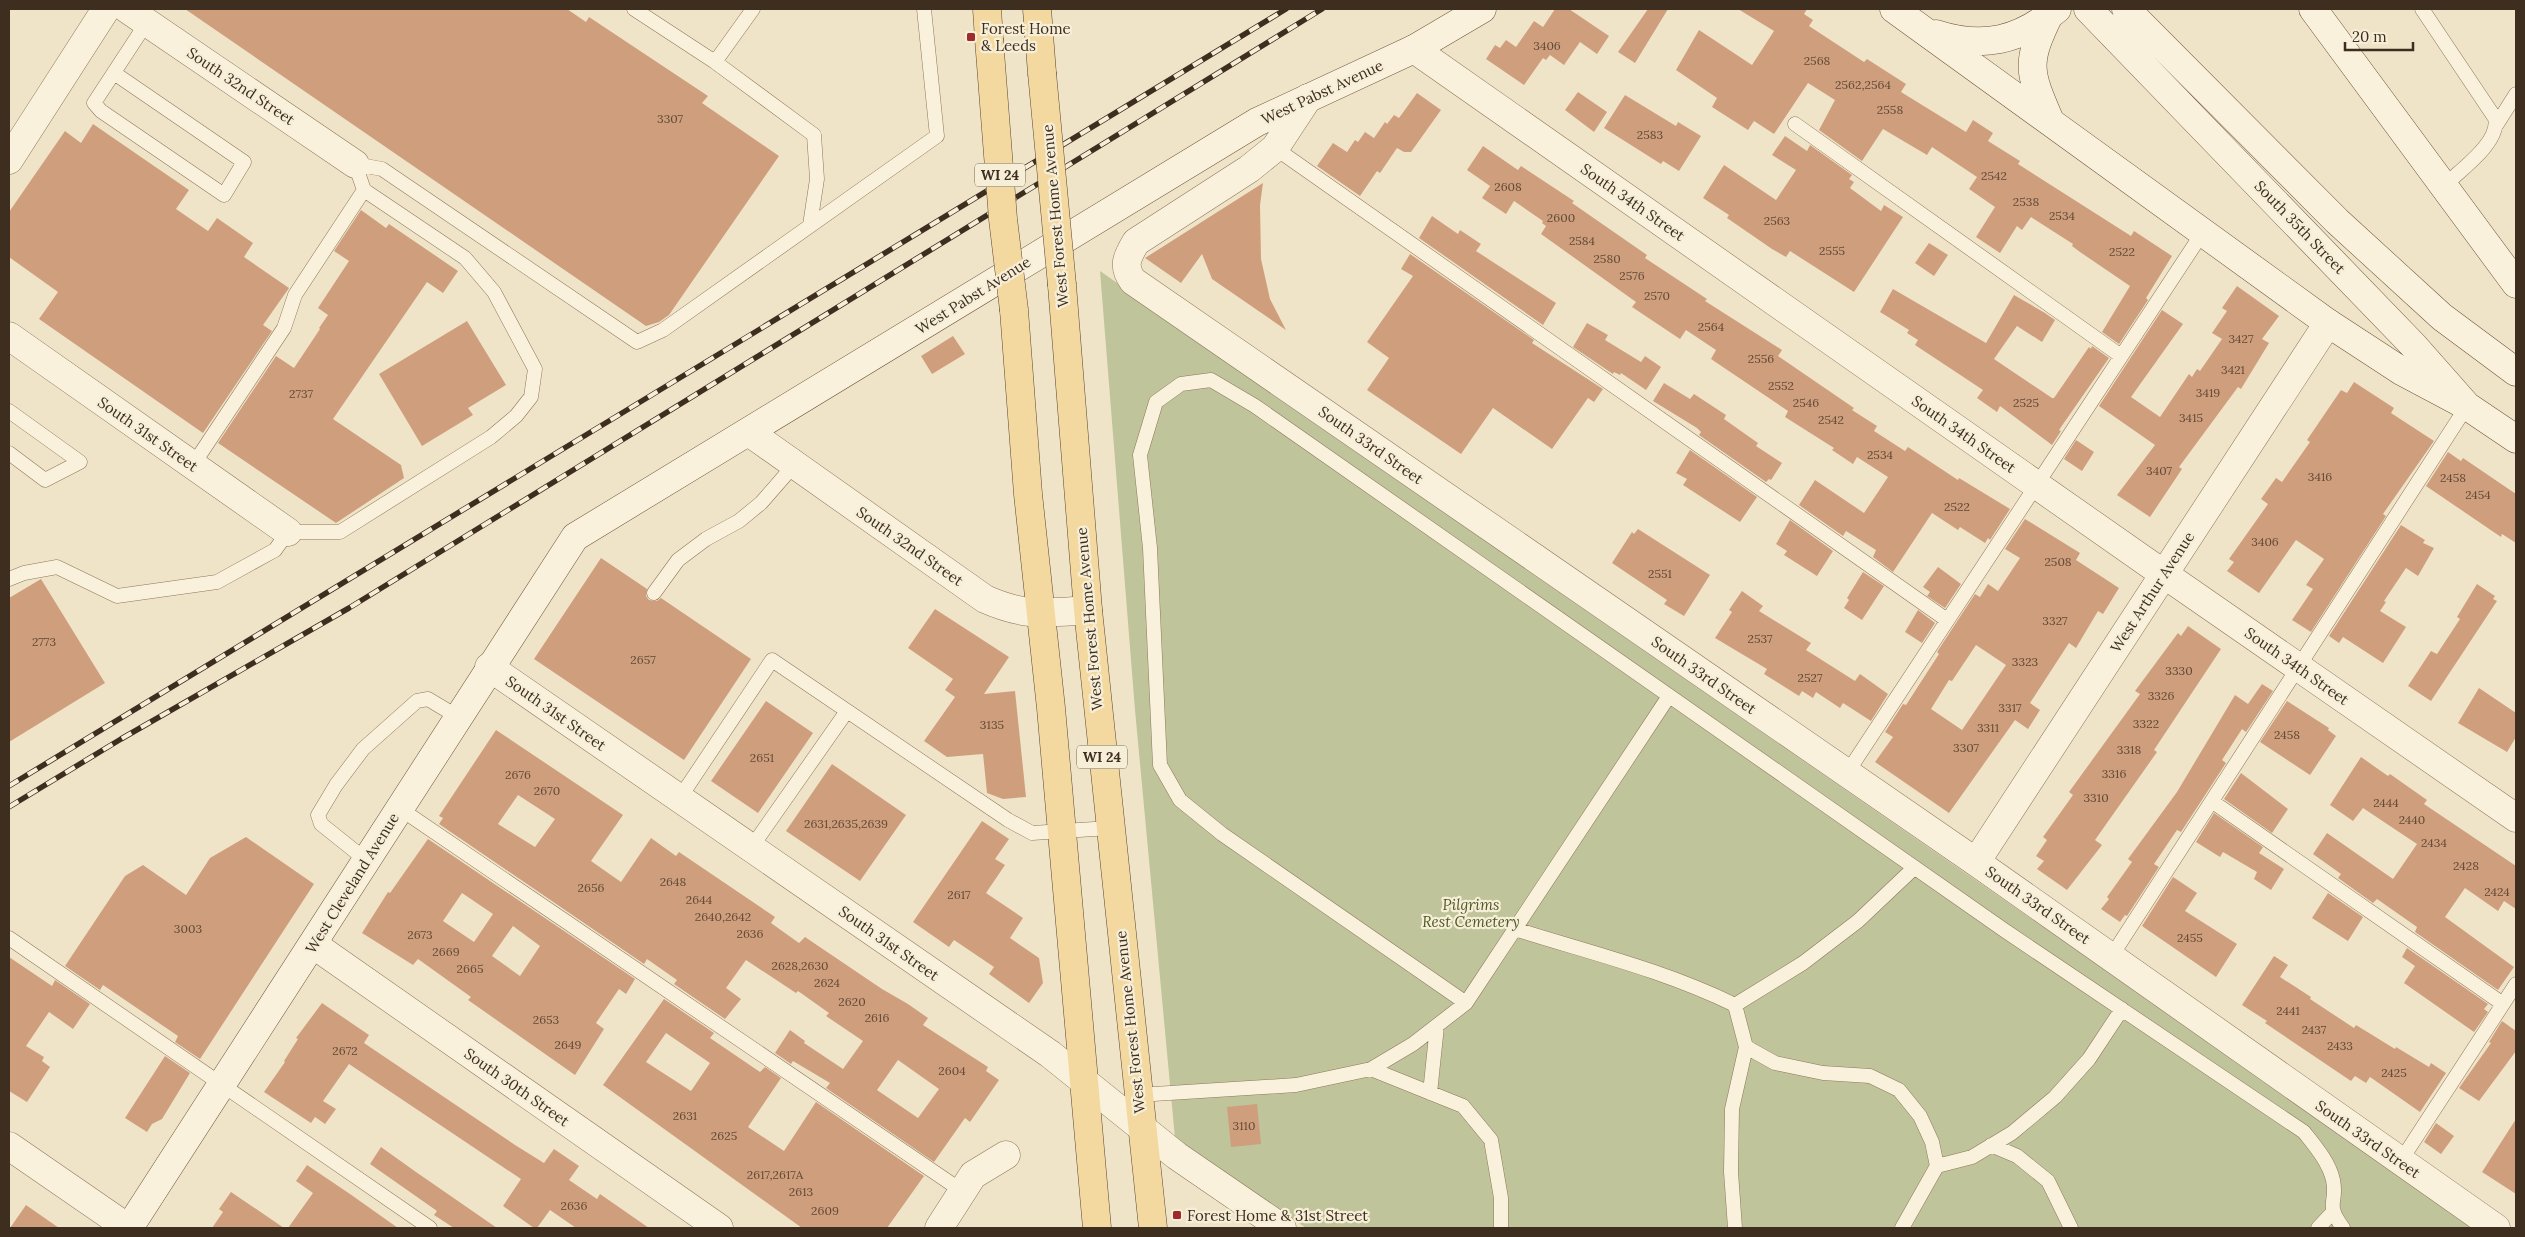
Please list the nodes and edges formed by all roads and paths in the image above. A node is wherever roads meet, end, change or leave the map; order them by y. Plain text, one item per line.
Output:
1 (106, 9) edge
2 (634, 9) edge
3 (754, 9) edge
4 (924, 9) edge
5 (987, 9) edge
6 (1036, 9) edge
7 (1482, 9) edge
8 (1894, 9) edge
9 (2088, 9) edge
10 (2126, 9) edge
11 (2313, 9) edge
12 (2422, 9) edge
13 (2053, 12) edge
14 (137, 16) edge
15 (1926, 31) junction
16 (1414, 49) junction
17 (715, 62) junction
18 (114, 73) junction
19 (2516, 94) edge
20 (1308, 98) junction
21 (2050, 121) junction
22 (1795, 124) dead end
23 (2497, 124) junction
24 (13, 142) edge
25 (1275, 148) junction
26 (355, 164) junction
27 (2444, 186) junction
28 (364, 190) junction
29 (810, 225) junction
30 (2202, 232) junction
31 (2516, 284) edge
32 (2328, 323) junction
33 (9, 336) edge
34 (2121, 356) junction
35 (2516, 372) edge
36 (2467, 406) junction
37 (9, 411) edge
38 (750, 433) junction
39 (2516, 439) edge
40 (9, 453) edge
41 (795, 464) junction
42 (193, 465) junction
43 (2036, 484) junction
44 (288, 532) junction
45 (575, 537) joint
46 (2164, 574) junction
47 (9, 579) edge
48 (654, 593) dead end
49 (1088, 610) junction
50 (1041, 614) junction
51 (1947, 620) junction
52 (489, 668) junction
53 (2300, 668) junction
54 (1669, 696) junction
55 (847, 711) junction
56 (458, 717) junction
57 (1847, 773) junction
58 (679, 798) junction
59 (2212, 802) junction
60 (400, 808) junction
61 (2516, 818) edge
62 (1110, 828) junction
63 (1062, 832) junction
64 (751, 848) junction
65 (366, 860) junction
66 (1976, 862) junction
67 (1914, 868) junction
68 (1515, 929) junction
69 (9, 938) edge
70 (314, 946) junction
71 (2111, 957) junction
72 (2516, 984) edge
73 (1466, 1003) junction
74 (2503, 1004) junction
75 (1735, 1005) junction
76 (2122, 1010) junction
77 (1437, 1026) junction
78 (1746, 1047) junction
79 (1371, 1069) junction
80 (1084, 1082) junction
81 (223, 1085) junction
82 (1430, 1093) junction
83 (1138, 1095) junction
84 (1142, 1129) junction
85 (1991, 1145) junction
86 (9, 1146) edge
87 (1006, 1155) dead end
88 (2400, 1162) junction
89 (1937, 1166) junction
90 (962, 1191) junction
91 (2332, 1213) junction
92 (128, 1228) edge
93 (430, 1228) edge
94 (720, 1228) edge
95 (940, 1228) edge
96 (1097, 1228) edge
97 (1153, 1228) edge
98 (1282, 1228) edge
99 (1501, 1228) edge
100 (1734, 1228) edge
101 (1902, 1228) edge
102 (2071, 1228) edge
103 (2318, 1228) edge
104 (2343, 1228) edge
105 (2496, 1228) edge

1 - 24 street
2 - 17 lane
3 - 17 lane
4 - 29 lane
5 - 50 main road, WI 24, bridge
6 - 49 main road, West Forest Home Avenue / WI 24, bridge
7 - 16 street, West Pabst Avenue
8 - 15 street
9 - 36 street, South 35th Street
10 - 35 street, South 35th Street
11 - 27 street
12 - 23 lane
13 - 15 street
13 - 21 street
14 - 18 lane
14 - 26 street, South 32nd Street
15 - 21 street
16 - 20 street, West Pabst Avenue
16 - 43 street, South 34th Street
17 - 29 lane
18 - 18 lane
19 - 23 lane
20 - 25 street, South 33rd Street
20 - 38 street, West Pabst Avenue
21 - 30 street
22 - 34 lane
23 - 27 lane
25 - 51 lane
25 - 57 street, South 33rd Street
26 - 28 lane
26 - 29 lane
27 - 31 street
28 - 42 lane
28 - 44 lane
30 - 32 street
30 - 34 lane
32 - 36 street
32 - 46 street, West Arthur Avenue
33 - 42 street, South 31st Street
34 - 43 lane
36 - 39 street, South 35th Street
36 - 53 lane
37 - 40 lane
38 - 41 street, South 32nd Street
38 - 45 street, West Pabst Avenue
41 - 48 lane
41 - 50 street, South 32nd Street
42 - 44 street, South 31st Street
43 - 46 street, South 34th Street
43 - 51 lane
44 - 47 lane
45 - 52 street, West Cleveland Avenue
46 - 53 street, South 34th Street
46 - 66 street, West Arthur Avenue
49 - 50 street, South 32nd Street
49 - 62 main road, West Forest Home Avenue / WI 24
50 - 63 main road, WI 24
51 - 57 lane
52 - 56 street, West Cleveland Avenue
52 - 58 street, South 31st Street
53 - 59 lane
53 - 61 street, South 34th Street
54 - 67 lane
54 - 68 lane
54 - 73 lane
55 - 58 lane
55 - 63 lane
55 - 64 lane
56 - 60 street, West Cleveland Avenue
56 - 65 lane
57 - 66 street, South 33rd Street
58 - 64 street, South 31st Street
59 - 71 lane
59 - 74 lane
60 - 65 street, West Cleveland Avenue
60 - 90 lane
62 - 63 lane
62 - 83 main road, West Forest Home Avenue / WI 24
63 - 80 main road, WI 24
64 - 80 street, South 31st Street
65 - 70 street, West Cleveland Avenue
66 - 71 street, South 33rd Street
67 - 75 lane
67 - 76 lane
68 - 73 lane
68 - 75 lane
69 - 81 lane
70 - 81 street, West Cleveland Avenue
70 - 94 street, South 30th Street
71 - 88 street, South 33rd Street
72 - 74 lane
73 - 77 lane
74 - 88 lane
75 - 78 lane
76 - 85 lane
76 - 91 lane
77 - 79 lane
77 - 82 lane
78 - 89 lane
78 - 100 lane
79 - 82 lane
79 - 83 lane
80 - 84 street, South 31st Street
80 - 96 main road, WI 24
81 - 92 street, West Cleveland Avenue
81 - 93 lane
82 - 99 lane
83 - 84 main road, West Forest Home Avenue / WI 24
84 - 97 main road, West Forest Home Avenue / WI 24
84 - 98 street, South 31st Street
85 - 89 lane
85 - 102 lane
86 - 92 street
87 - 90 street
88 - 105 street, South 33rd Street
89 - 101 lane
90 - 95 street
91 - 103 lane
91 - 104 lane

